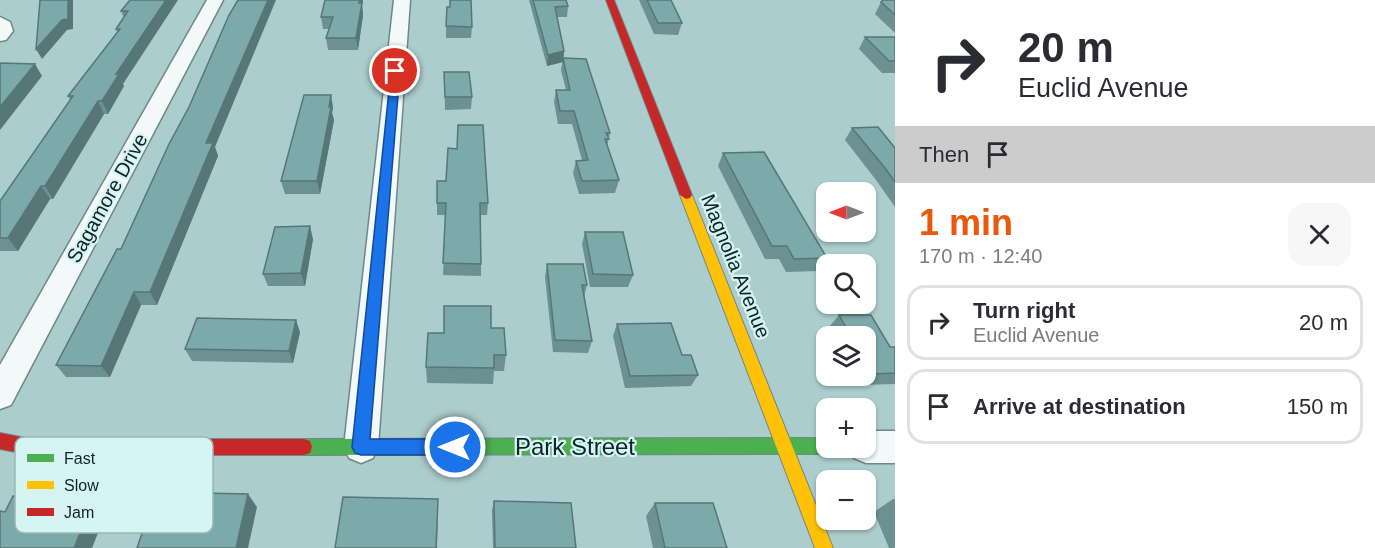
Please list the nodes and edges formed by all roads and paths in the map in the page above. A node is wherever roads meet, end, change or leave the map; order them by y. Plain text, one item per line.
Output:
1 (215, 0) edge
2 (402, 0) edge
3 (610, 0) edge
4 (0, 22) edge
5 (0, 36) edge
6 (0, 395) edge
7 (0, 441) edge
8 (15, 444) edge
9 (786, 446) junction
10 (816, 446) edge
11 (213, 447) edge
12 (361, 447) junction
13 (876, 447) edge
14 (895, 447) edge
15 (824, 548) edge

1 - 6 street, Sagamore Drive
2 - 12 street
3 - 9 street, Magnolia Avenue
4 - 5 street
7 - 8 street, Park Street
9 - 10 street, Park Street
9 - 12 street, Park Street
9 - 15 street, Magnolia Avenue
11 - 12 street, Park Street
13 - 14 street

